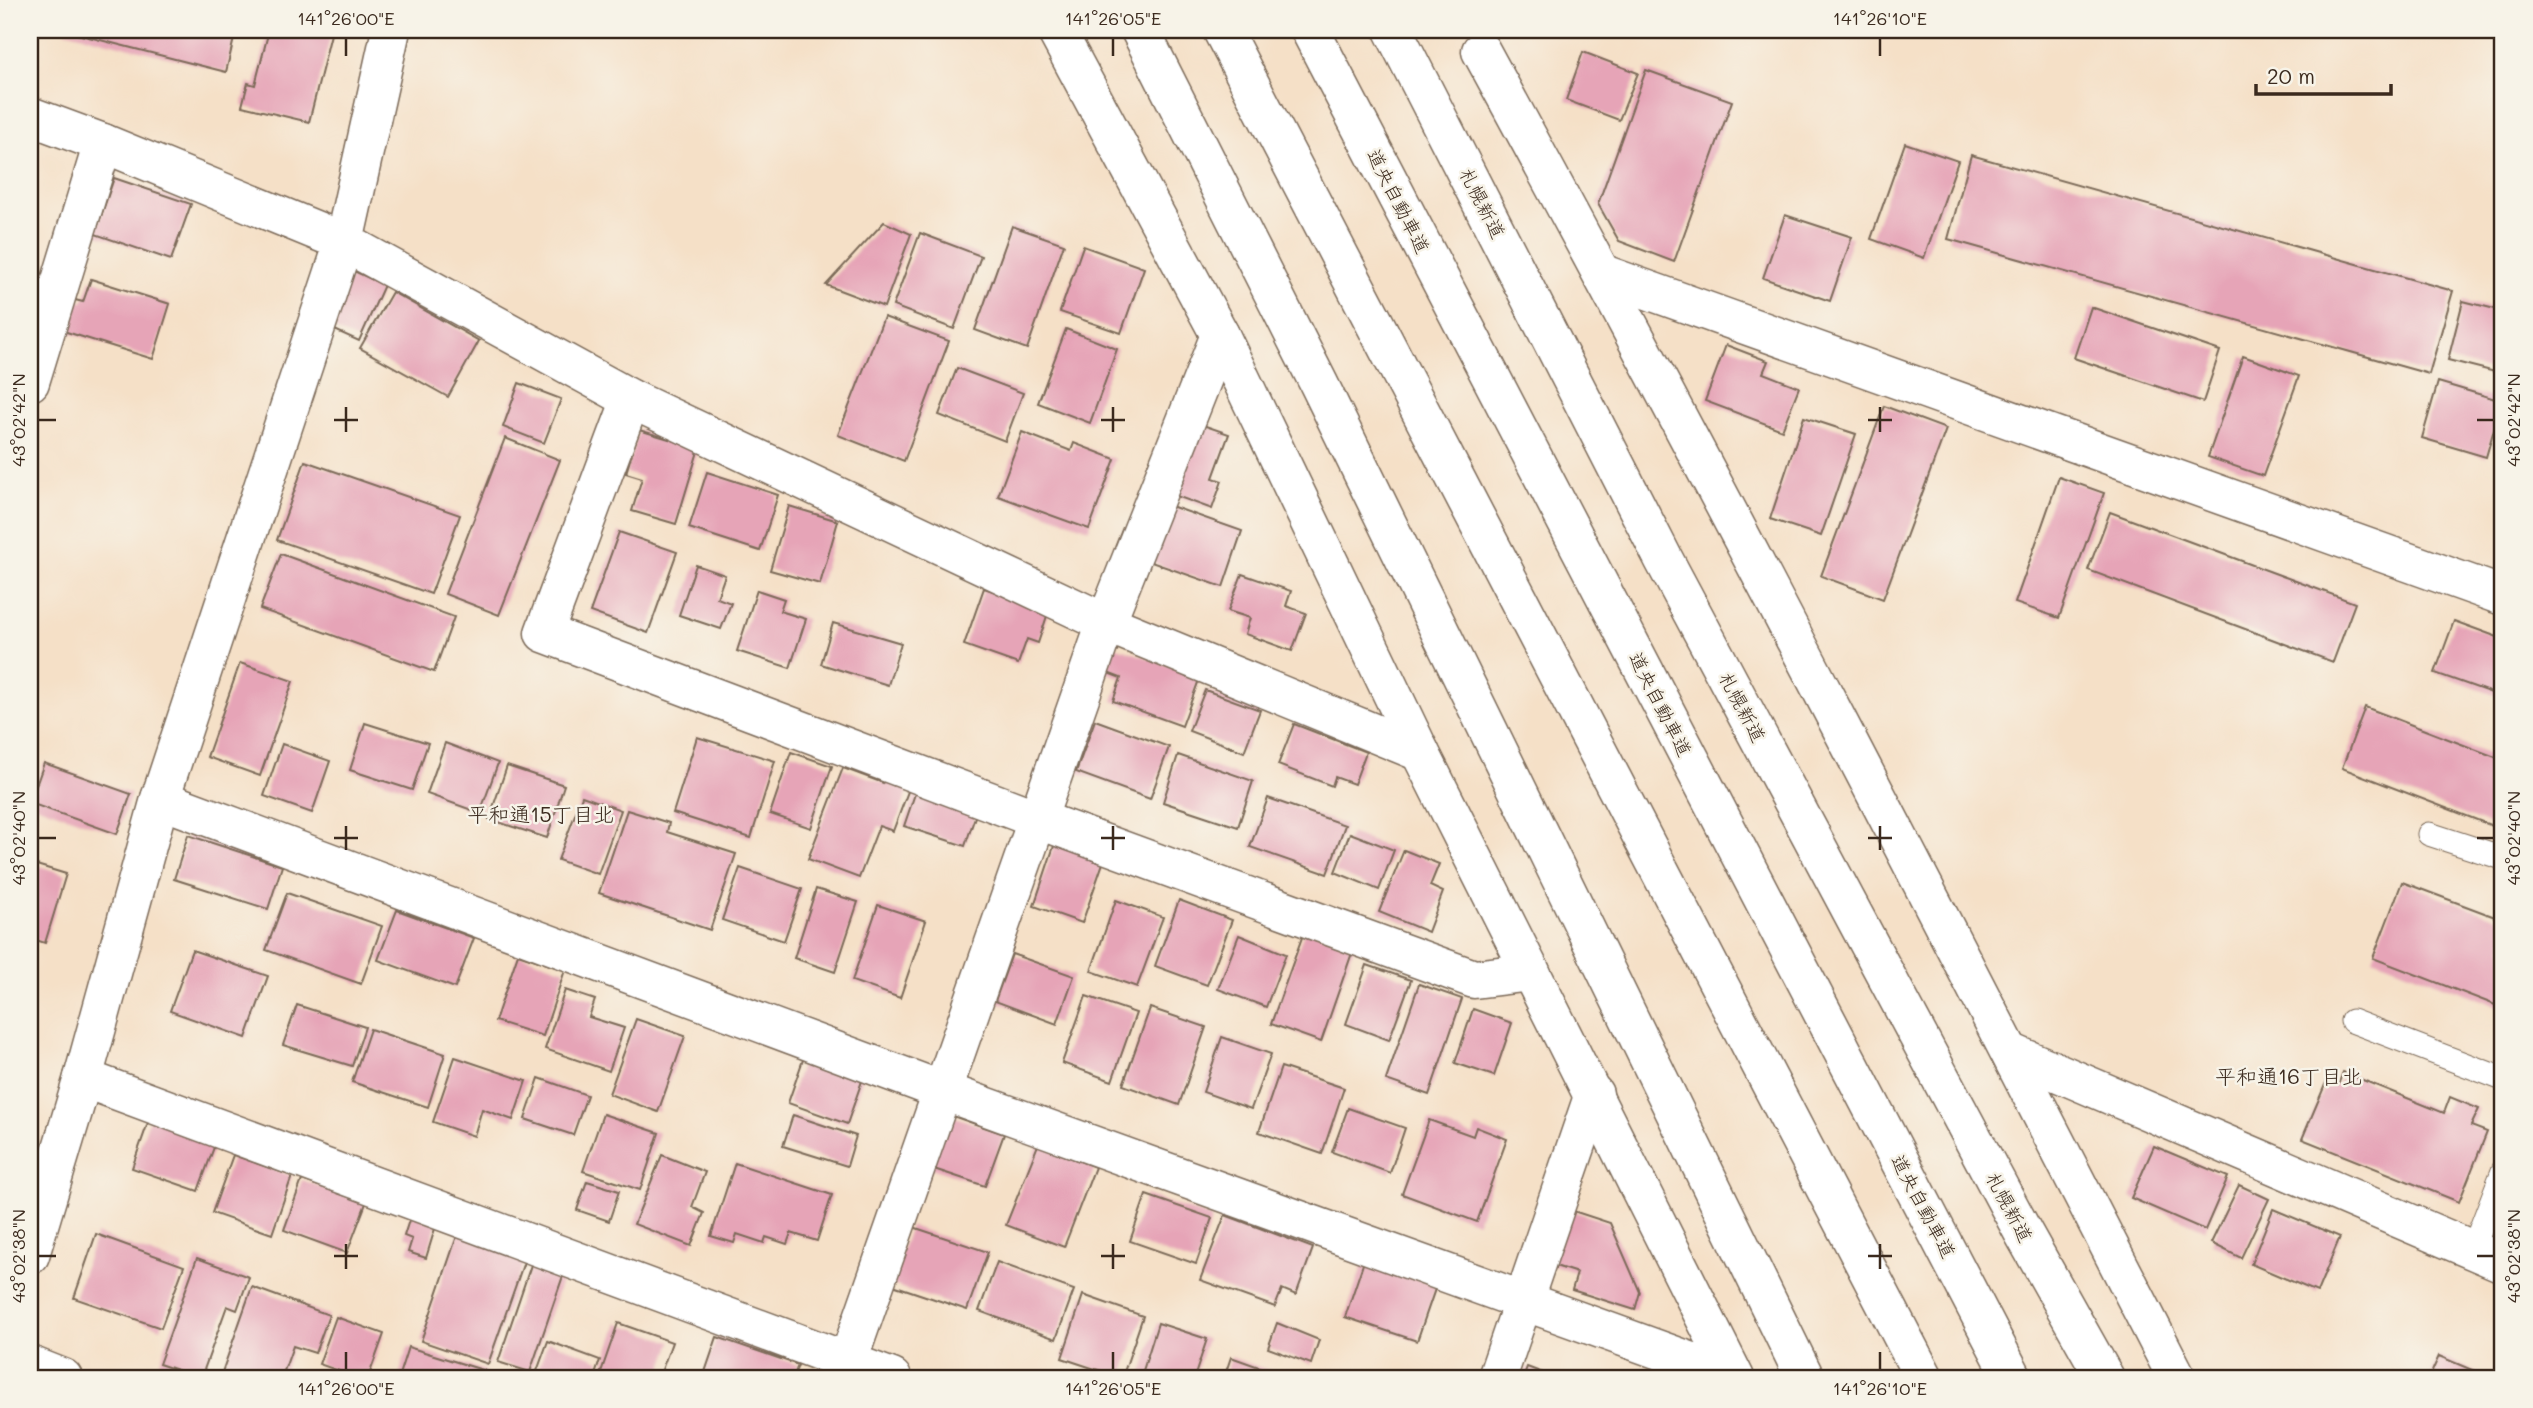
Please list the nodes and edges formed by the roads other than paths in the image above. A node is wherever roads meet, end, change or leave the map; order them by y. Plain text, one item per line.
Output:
1 (391, 30) edge
2 (1056, 30) edge
3 (1140, 30) edge
4 (1222, 30) edge
5 (1310, 30) edge
6 (1393, 30) edge
7 (1481, 51) dead end
8 (30, 116) edge
9 (103, 143) junction
10 (344, 242) junction
11 (1603, 274) junction
12 (1220, 335) junction
13 (30, 382) edge
14 (631, 399) junction
15 (2503, 596) edge
16 (1106, 623) junction
17 (1420, 752) junction
18 (160, 799) junction
19 (1037, 819) junction
20 (2429, 834) dead end
21 (2503, 858) edge
22 (1531, 972) junction
23 (2352, 1021) dead end
24 (2010, 1052) junction
25 (83, 1078) junction
26 (2503, 1079) edge
27 (943, 1091) junction
28 (1594, 1094) junction
29 (1815, 1170) junction
30 (2503, 1171) edge
31 (30, 1255) edge
32 (2488, 1256) edge
33 (1524, 1301) junction
34 (30, 1365) edge
35 (845, 1370) edge
36 (63, 1378) edge
37 (892, 1378) edge
38 (1497, 1378) edge
39 (1734, 1378) edge
40 (1805, 1378) edge
41 (1910, 1378) edge
42 (1924, 1378) edge
43 (2013, 1378) edge
44 (2105, 1378) edge
45 (2177, 1378) edge

1 - 10 main road
2 - 12 main road
3 - 40 main road
4 - 29 main road
5 - 43 main road, 道央自動車道
6 - 44 main road, 札幌新道
7 - 11 main road
8 - 9 main road
9 - 10 main road
9 - 13 main road
10 - 14 main road
10 - 18 main road
11 - 15 main road
11 - 24 main road
12 - 16 main road
12 - 17 main road
14 - 16 main road
14 - 19 main road
16 - 17 main road
16 - 19 main road
17 - 22 main road
18 - 25 main road
18 - 27 main road
19 - 22 main road
19 - 27 main road
20 - 21 lane
22 - 28 main road
23 - 26 lane
24 - 32 main road
24 - 45 main road
25 - 31 main road
25 - 35 main road
27 - 33 main road
27 - 35 main road
28 - 33 main road
28 - 39 main road
29 - 41 main road
29 - 42 main road
30 - 32 lane
33 - 38 main road
33 - 39 main road
34 - 36 main road
35 - 37 main road

